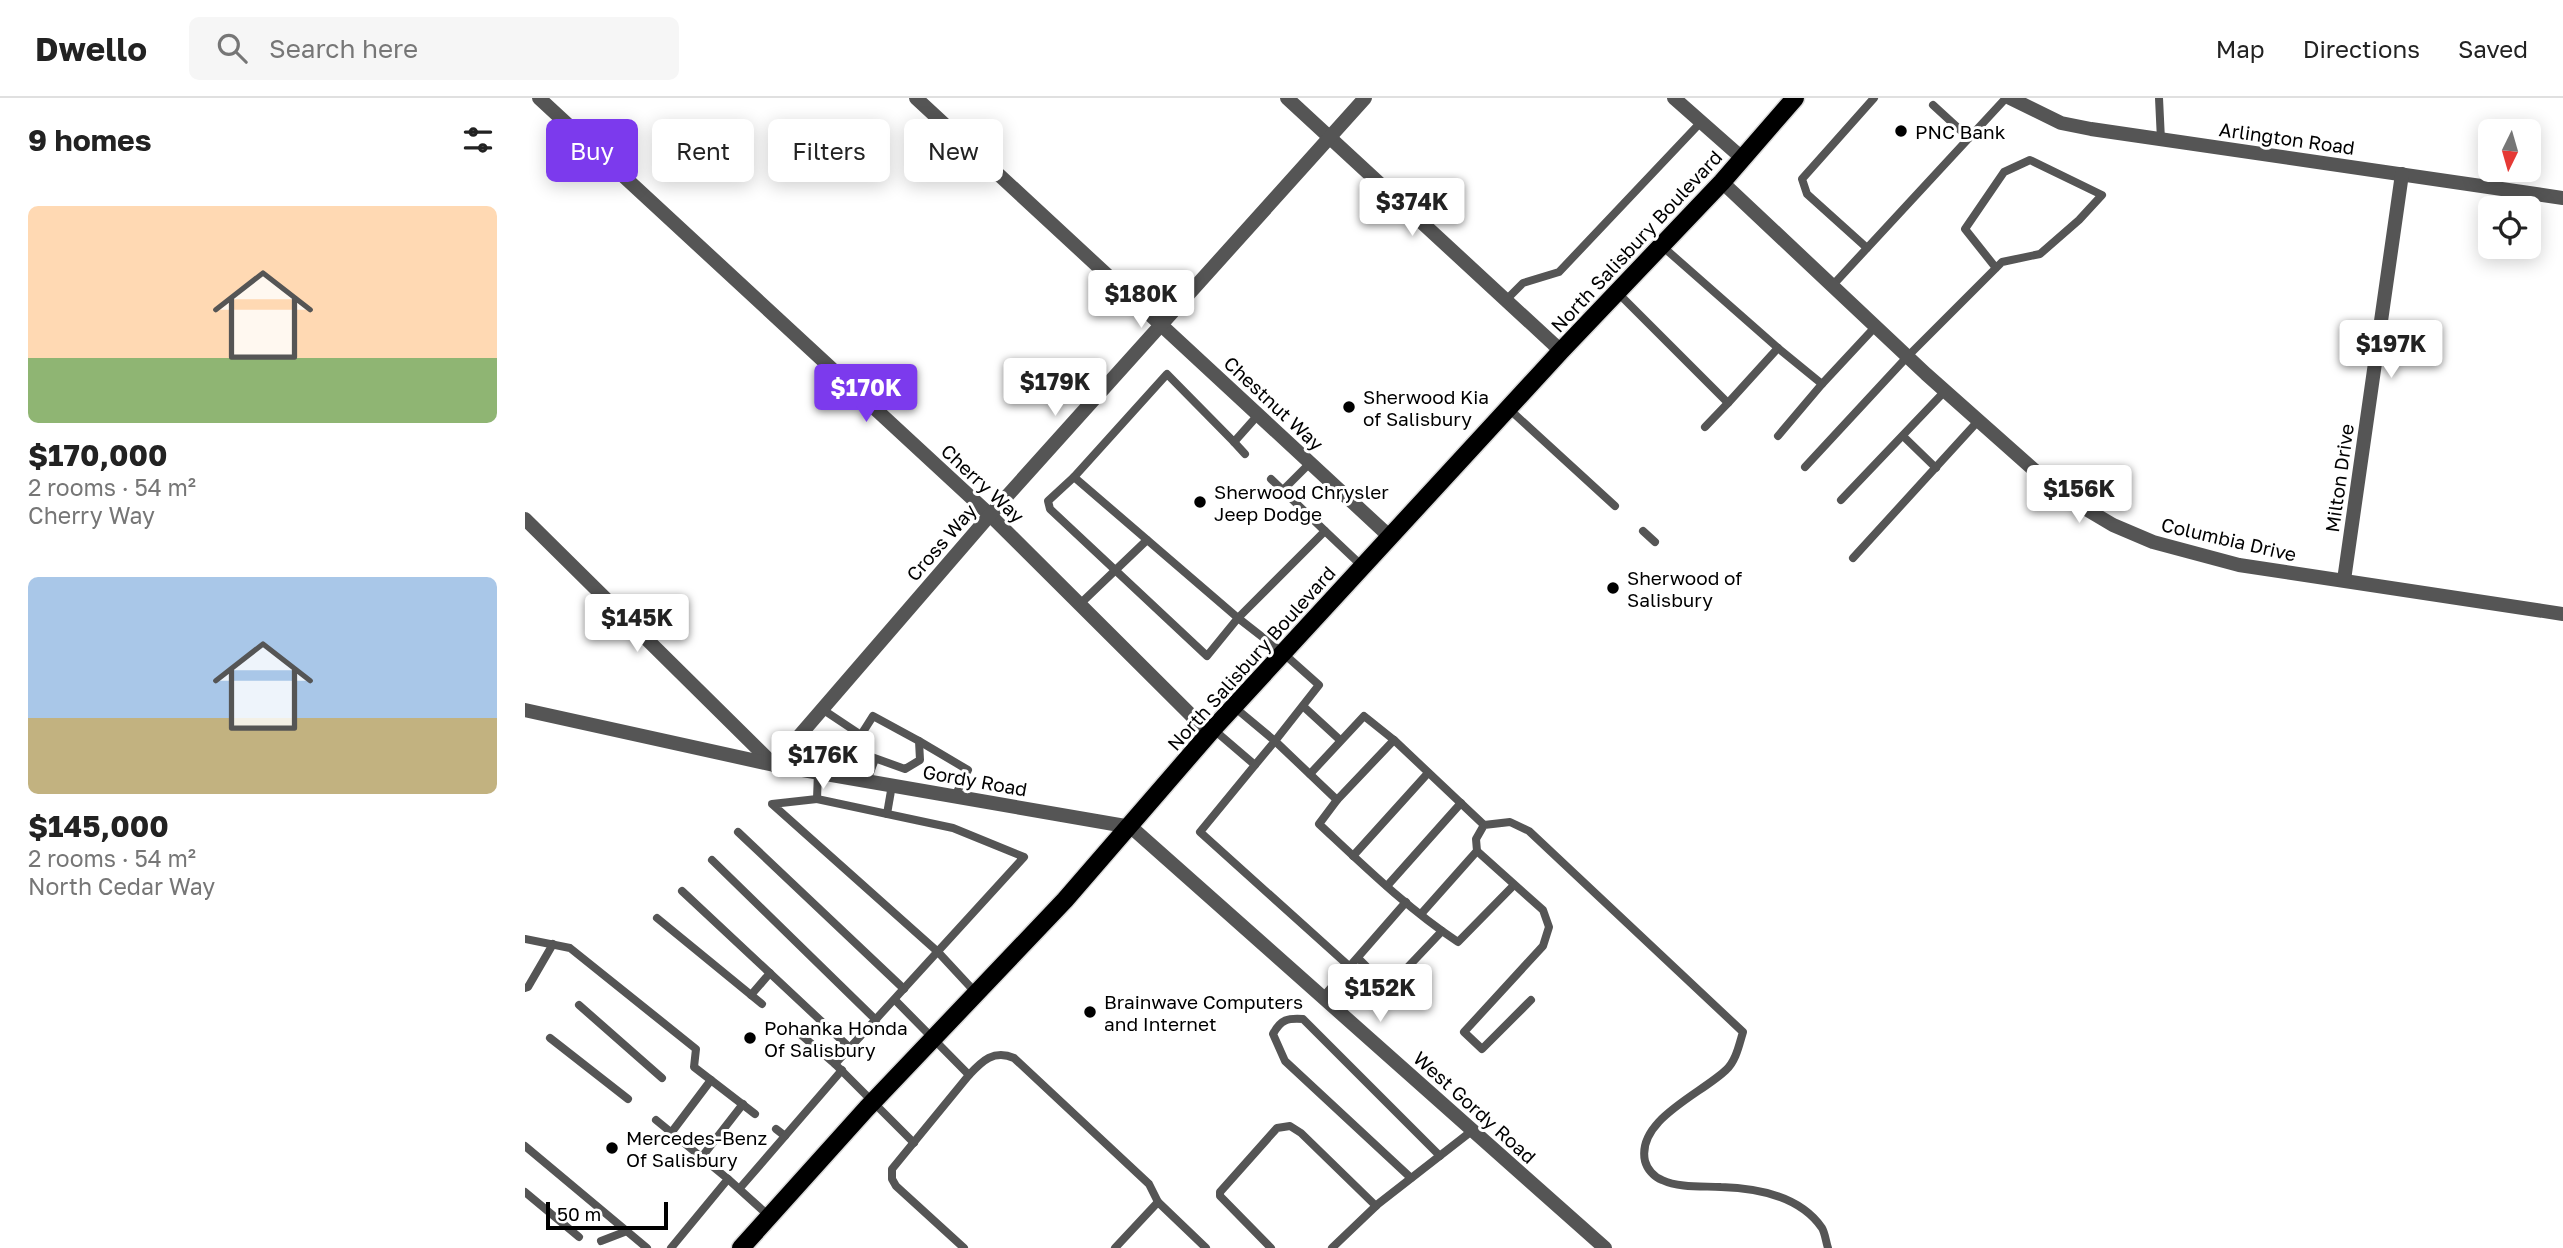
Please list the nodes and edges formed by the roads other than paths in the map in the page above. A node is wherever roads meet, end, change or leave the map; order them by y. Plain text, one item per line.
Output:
1 (538, 98) edge
2 (916, 98) edge
3 (1287, 98) edge
4 (1365, 98) edge
5 (1674, 98) edge
6 (1795, 98) edge
7 (1874, 98) edge
8 (2008, 98) edge
9 (2159, 98) edge
10 (1933, 105) dead end
11 (1701, 122) junction
12 (1328, 138) junction
13 (1969, 138) junction
14 (2161, 139) junction
15 (1742, 158) junction
16 (2402, 174) junction
17 (1722, 182) junction
18 (2563, 198) edge
19 (1662, 246) junction
20 (1867, 248) junction
21 (1996, 268) junction
22 (1832, 286) junction
23 (1618, 293) junction
24 (1506, 300) junction
25 (1162, 325) junction
26 (1875, 326) junction
27 (1778, 348) junction
28 (1561, 351) junction
29 (1907, 357) junction
30 (1822, 384) junction
31 (1945, 391) junction
32 (1728, 403) junction
33 (1509, 409) junction
34 (1258, 415) junction
35 (1979, 420) junction
36 (1705, 426) dead end
37 (1778, 436) dead end
38 (1903, 436) junction
39 (1234, 442) junction
40 (1245, 454) dead end
41 (1310, 463) junction
42 (1804, 467) dead end
43 (1936, 468) junction
44 (1074, 477) junction
45 (1271, 479) dead end
46 (1283, 490) junction
47 (1841, 499) dead end
48 (1615, 506) dead end
49 (990, 515) junction
50 (525, 519) edge
51 (1325, 531) junction
52 (1643, 531) dead end
53 (1389, 536) junction
54 (1147, 540) junction
55 (1655, 542) dead end
56 (1853, 558) dead end
57 (1362, 566) junction
58 (1115, 570) junction
59 (2344, 580) junction
60 (1080, 604) junction
61 (2563, 614) edge
62 (1238, 618) junction
63 (1283, 653) junction
64 (1233, 706) junction
65 (1304, 707) junction
66 (822, 709) junction
67 (525, 710) edge
68 (1211, 731) junction
69 (861, 735) junction
70 (1341, 740) junction
71 (1394, 740) junction
72 (919, 741) junction
73 (1275, 741) junction
74 (875, 759) junction
75 (774, 765) junction
76 (1255, 765) junction
77 (818, 772) junction
78 (1428, 773) junction
79 (1310, 774) junction
80 (867, 781) junction
81 (892, 785) junction
82 (955, 796) junction
83 (817, 799) junction
84 (1337, 800) junction
85 (1461, 803) junction
86 (887, 814) junction
87 (1484, 825) junction
88 (1131, 827) junction
89 (739, 832) dead end
90 (1477, 851) junction
91 (1353, 856) junction
92 (712, 860) dead end
93 (1514, 885) junction
94 (1387, 886) junction
95 (682, 891) dead end
96 (1406, 902) junction
97 (1421, 914) junction
98 (657, 918) dead end
99 (1441, 931) junction
100 (525, 939) edge
101 (553, 944) junction
102 (938, 952) junction
103 (1358, 958) junction
104 (1350, 967) junction
105 (769, 973) junction
106 (525, 988) edge
107 (904, 989) junction
108 (977, 994) junction
109 (751, 995) junction
110 (1322, 997) junction
111 (895, 1000) junction
112 (1531, 1000) dead end
113 (762, 1004) dead end
114 (579, 1005) dead end
115 (876, 1020) junction
116 (799, 1033) dead end
117 (550, 1038) dead end
118 (933, 1039) junction
119 (850, 1048) junction
120 (838, 1067) junction
121 (969, 1075) junction
122 (662, 1078) dead end
123 (711, 1080) junction
124 (628, 1099) dead end
125 (874, 1101) junction
126 (743, 1104) junction
127 (755, 1114) dead end
128 (656, 1120) dead end
129 (776, 1129) dead end
130 (1473, 1130) junction
131 (671, 1133) junction
132 (785, 1136) junction
133 (914, 1143) junction
134 (527, 1152) edge
135 (1440, 1156) junction
136 (701, 1158) junction
137 (1411, 1178) junction
138 (728, 1179) junction
139 (740, 1188) junction
140 (525, 1192) edge
141 (1158, 1202) junction
142 (1376, 1206) junction
143 (769, 1216) junction
144 (627, 1231) junction
145 (579, 1237) dead end
146 (601, 1241) dead end
147 (647, 1248) edge
148 (671, 1248) edge
149 (741, 1248) edge
150 (964, 1248) edge
151 (1115, 1248) edge
152 (1206, 1248) edge
153 (1271, 1248) edge
154 (1332, 1248) edge
155 (1605, 1248) edge
156 (1828, 1248) edge

1 - 49 street, Cherry Way
2 - 25 street, Chestnut Way
3 - 12 street
4 - 12 street, Cross Way
5 - 11 street
6 - 15 main road, North Salisbury Boulevard
7 - 20 lane
8 - 13 lane
8 - 14 street, Arlington Road
9 - 14 lane
10 - 13 lane
11 - 15 street
11 - 24 lane
12 - 24 street
12 - 25 street, Cross Way
13 - 20 lane
14 - 16 street, Arlington Road
15 - 17 main road, North Salisbury Boulevard
16 - 18 street, Arlington Road
16 - 59 street, Milton Drive
17 - 19 main road, North Salisbury Boulevard
17 - 22 street, Columbia Drive
19 - 23 main road, North Salisbury Boulevard
19 - 27 lane
20 - 22 lane
21 - 21 lane
21 - 29 lane
22 - 26 street, Columbia Drive
23 - 28 main road, North Salisbury Boulevard
23 - 32 lane
24 - 28 street
25 - 34 street, Chestnut Way
25 - 49 street, Cross Way
26 - 29 street, Columbia Drive
26 - 30 lane
27 - 30 lane
27 - 32 lane
28 - 33 main road, North Salisbury Boulevard
29 - 31 street, Columbia Drive
29 - 42 lane
30 - 37 lane
31 - 35 street, Columbia Drive
31 - 38 lane
32 - 36 lane
33 - 48 lane
33 - 53 main road, North Salisbury Boulevard
34 - 39 lane
34 - 41 street, Chestnut Way
35 - 43 lane
35 - 59 street, Columbia Drive
38 - 43 lane
38 - 47 lane
39 - 40 lane
39 - 44 lane
41 - 46 lane
41 - 53 street, Chestnut Way
43 - 56 lane
44 - 54 lane
44 - 58 lane
45 - 46 lane
46 - 51 lane
49 - 60 street, Cherry Way
49 - 66 street, Cross Way
50 - 75 street
51 - 57 lane
51 - 62 lane
52 - 55 lane
53 - 57 main road, North Salisbury Boulevard
54 - 58 lane
54 - 62 lane
57 - 63 main road, North Salisbury Boulevard
58 - 60 lane
58 - 62 lane
59 - 61 street, Columbia Drive
60 - 68 street, Cherry Way
62 - 63 lane
63 - 64 main road, North Salisbury Boulevard
63 - 65 lane
64 - 68 main road, North Salisbury Boulevard
64 - 73 lane
65 - 70 lane
65 - 73 lane
66 - 69 lane
66 - 75 street, Cross Way
67 - 75 street, Gordy Road
68 - 76 lane
68 - 88 main road, North Salisbury Boulevard
69 - 72 lane
69 - 74 lane
70 - 71 lane
70 - 79 lane
71 - 78 lane
71 - 84 lane
72 - 74 lane
72 - 82 lane
73 - 76 lane
73 - 79 lane
74 - 80 lane
75 - 77 street, Gordy Road
76 - 104 lane
77 - 80 street, Gordy Road
77 - 83 lane
78 - 85 lane
78 - 91 lane
79 - 84 lane
80 - 81 street, Gordy Road
81 - 82 street, Gordy Road
81 - 86 lane
82 - 88 street, Gordy Road
83 - 86 lane
83 - 102 lane
84 - 91 lane
85 - 87 lane
85 - 94 lane
86 - 102 lane
87 - 90 lane
87 - 156 lane
88 - 108 main road, North Salisbury Boulevard
88 - 110 street, West Gordy Road
89 - 107 lane
90 - 93 lane
90 - 97 lane
91 - 94 lane
92 - 115 lane
93 - 99 lane
93 - 112 lane
94 - 96 lane
95 - 105 lane
96 - 97 lane
96 - 103 lane
97 - 99 lane
98 - 109 lane
99 - 103 lane
100 - 101 lane
101 - 106 lane
101 - 123 lane
102 - 107 lane
102 - 108 lane
103 - 104 lane
104 - 110 lane
105 - 109 lane
105 - 119 lane
107 - 111 lane
108 - 118 main road, North Salisbury Boulevard
109 - 113 lane
110 - 130 street, West Gordy Road
111 - 115 lane
111 - 118 lane
114 - 122 lane
115 - 119 lane
116 - 120 lane
117 - 124 lane
118 - 121 lane
118 - 125 main road, North Salisbury Boulevard
119 - 120 lane
120 - 125 lane
120 - 132 lane
121 - 133 lane
121 - 141 lane
123 - 126 lane
123 - 131 lane
125 - 133 lane
125 - 143 main road, North Salisbury Boulevard
126 - 127 lane
126 - 136 lane
128 - 131 lane
129 - 132 lane
130 - 135 lane
130 - 155 street, West Gordy Road
131 - 136 lane
132 - 139 lane
133 - 150 lane
134 - 144 lane
135 - 137 lane
135 - 137 lane
136 - 138 lane
137 - 142 lane
138 - 139 lane
138 - 148 lane
139 - 143 lane
140 - 145 lane
141 - 151 lane
141 - 152 lane
142 - 153 lane
142 - 154 lane
143 - 149 main road, North Salisbury Boulevard
144 - 146 lane
144 - 147 lane

